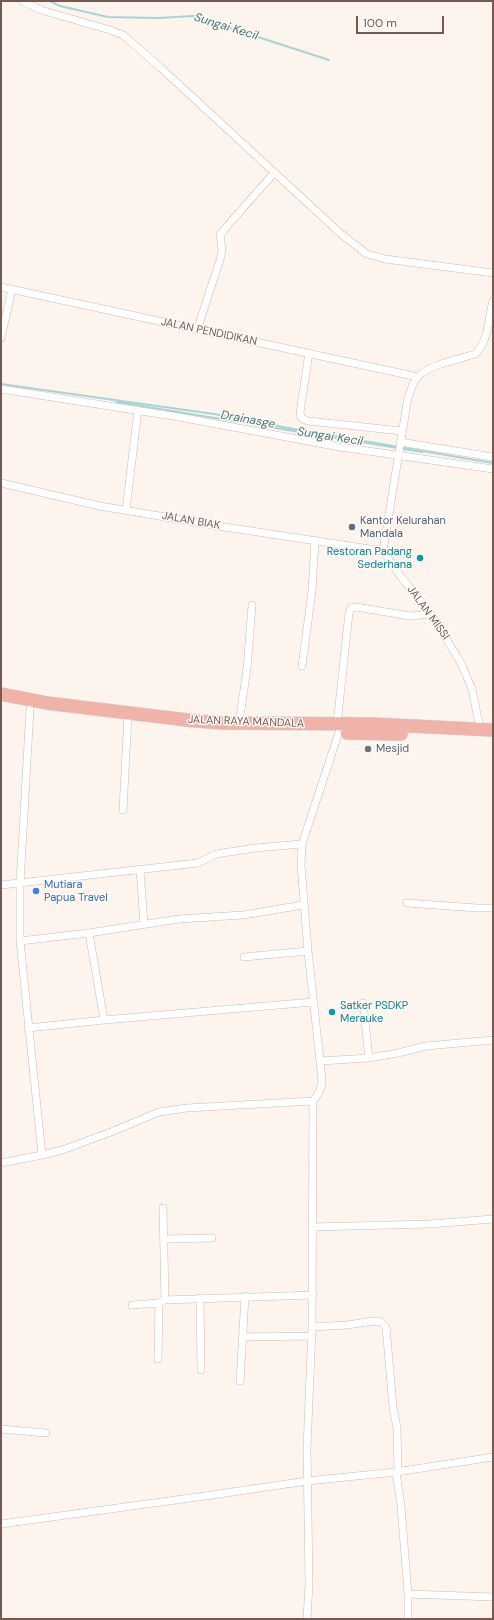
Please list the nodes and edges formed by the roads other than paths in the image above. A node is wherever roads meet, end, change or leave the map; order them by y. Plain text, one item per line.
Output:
1 (22, 1) edge
2 (274, 173) junction
3 (493, 273) edge
4 (1, 287) edge
5 (12, 289) junction
6 (493, 301) edge
7 (3, 318) edge
8 (197, 330) junction
9 (1, 338) edge
10 (310, 353) junction
11 (418, 377) junction
12 (1, 389) edge
13 (138, 410) junction
14 (402, 430) junction
15 (399, 449) junction
16 (493, 457) edge
17 (493, 469) edge
18 (1, 483) edge
19 (126, 510) junction
20 (315, 540) junction
21 (383, 551) junction
22 (252, 605) dead end
23 (431, 614) junction
24 (302, 666) dead end
25 (1, 694) edge
26 (1, 703) edge
27 (30, 709) junction
28 (128, 717) junction
29 (239, 723) junction
30 (338, 728) junction
31 (486, 730) edge
32 (493, 738) edge
33 (123, 810) dead end
34 (302, 844) junction
35 (140, 870) junction
36 (20, 883) junction
37 (1, 885) edge
38 (407, 903) dead end
39 (303, 905) junction
40 (493, 908) edge
41 (144, 924) junction
42 (89, 933) junction
43 (20, 941) junction
44 (308, 951) junction
45 (244, 957) dead end
46 (313, 1002) junction
47 (363, 1003) dead end
48 (104, 1020) junction
49 (28, 1028) junction
50 (493, 1040) edge
51 (369, 1058) junction
52 (320, 1061) junction
53 (313, 1101) junction
54 (42, 1155) junction
55 (1, 1163) edge
56 (163, 1208) dead end
57 (493, 1219) edge
58 (312, 1227) junction
59 (212, 1238) dead end
60 (164, 1239) junction
61 (312, 1295) junction
62 (245, 1296) junction
63 (200, 1298) junction
64 (162, 1301) junction
65 (132, 1305) dead end
66 (312, 1327) junction
67 (312, 1336) junction
68 (244, 1337) junction
69 (158, 1359) dead end
70 (201, 1370) dead end
71 (240, 1381) dead end
72 (1, 1429) edge
73 (46, 1433) dead end
74 (493, 1457) edge
75 (397, 1475) junction
76 (307, 1481) junction
77 (1, 1524) edge
78 (408, 1594) junction
79 (493, 1597) edge
80 (306, 1619) edge
81 (408, 1619) edge

1 - 2 street
2 - 3 street
2 - 8 street
4 - 5 street, JALAN PENDIDIKAN
5 - 7 street
5 - 8 street, JALAN PENDIDIKAN
6 - 11 street
7 - 9 street
8 - 10 street, JALAN PENDIDIKAN
10 - 11 street, JALAN PENDIDIKAN
10 - 14 street
11 - 14 street
12 - 13 street
13 - 15 street
13 - 19 street
14 - 15 street
15 - 16 street
15 - 17 street
15 - 21 street
18 - 19 street, JALAN BIAK
19 - 20 street, JALAN BIAK
20 - 21 street, JALAN BIAK
20 - 24 street
21 - 23 street, JALAN MISSI
22 - 29 street
23 - 30 street
23 - 31 street, JALAN MISSI
25 - 28 highway, JALAN RAYA MANDALA
26 - 27 highway, JALAN RAYA MANDALA
27 - 28 highway, JALAN RAYA MANDALA
27 - 36 street
28 - 29 highway, JALAN RAYA MANDALA
28 - 30 highway, JALAN RAYA MANDALA
28 - 33 street
29 - 30 highway, JALAN RAYA MANDALA
30 - 31 highway, JALAN RAYA MANDALA
30 - 32 highway, JALAN RAYA MANDALA
30 - 34 street
34 - 35 street
34 - 39 street
35 - 36 street
35 - 41 street
36 - 37 street
36 - 43 street
38 - 40 street
39 - 41 street
39 - 44 street
41 - 42 street
42 - 43 street
42 - 48 street
43 - 49 street
44 - 45 street
44 - 46 street
46 - 48 street
46 - 52 street
47 - 51 street
48 - 49 street
49 - 54 street
50 - 51 street
51 - 52 street
52 - 53 street
53 - 54 street
53 - 58 street
54 - 55 street
56 - 60 street
57 - 58 street
58 - 61 street
59 - 60 street
60 - 64 street
61 - 62 street
61 - 66 street
62 - 63 street
62 - 68 street
63 - 64 street
63 - 70 street
64 - 65 street
64 - 69 street
66 - 67 street
66 - 75 street
67 - 68 street
67 - 76 street
68 - 71 street
72 - 73 street
74 - 75 street
75 - 76 street
75 - 78 street
76 - 77 street
76 - 80 street
78 - 79 street
78 - 81 street

